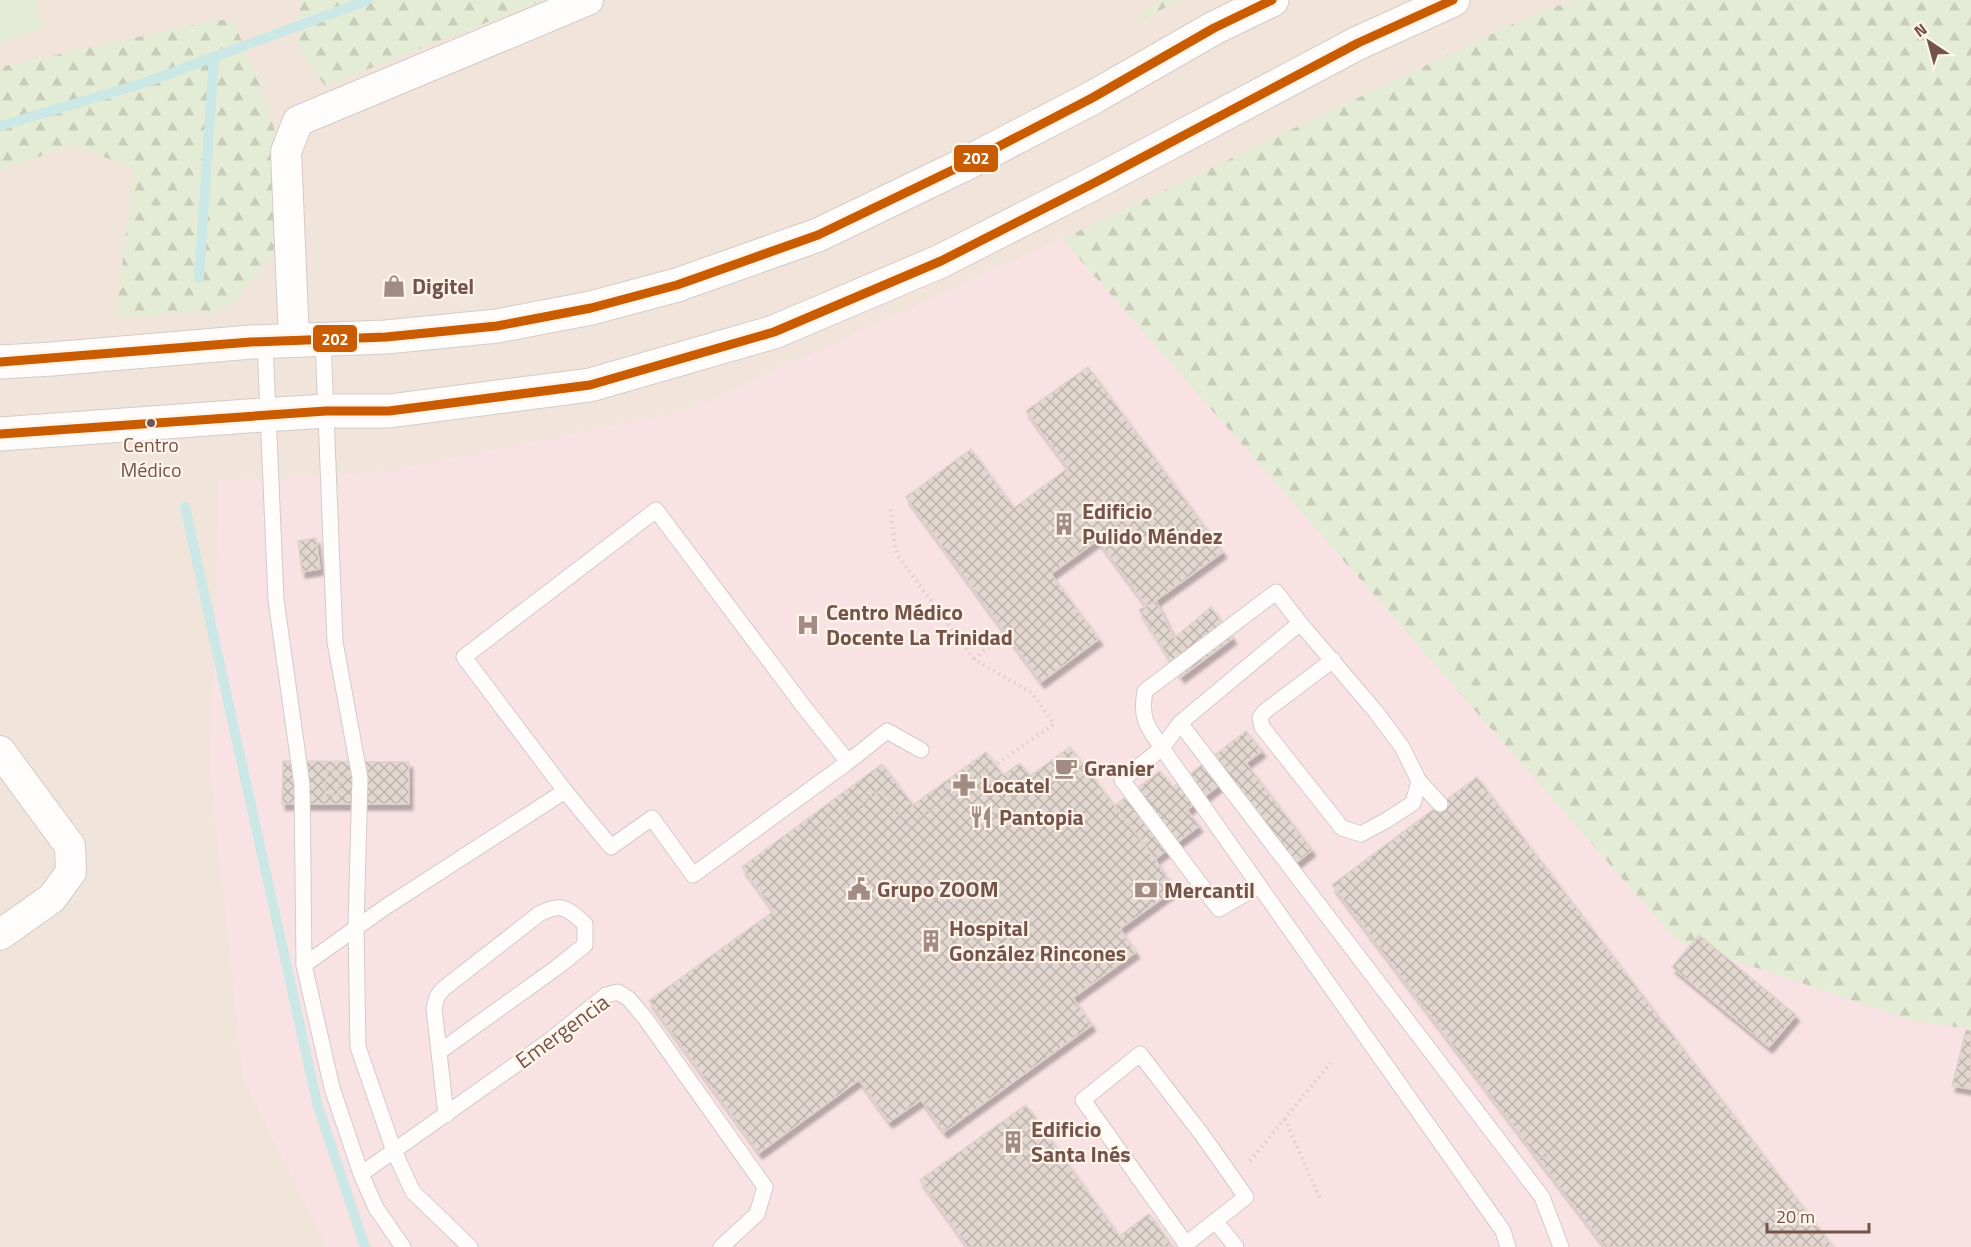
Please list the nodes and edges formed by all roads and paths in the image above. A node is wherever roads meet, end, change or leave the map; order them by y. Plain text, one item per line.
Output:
1 (588, 0) edge
2 (1272, 0) edge
3 (1453, 0) edge
4 (296, 340) junction
5 (0, 362) edge
6 (326, 411) junction
7 (268, 415) junction
8 (0, 434) edge
9 (890, 506) dead end
10 (1300, 622) junction
11 (1005, 633) dead end
12 (974, 659) junction
13 (1333, 660) junction
14 (1180, 723) junction
15 (1162, 748) junction
16 (921, 750) dead end
17 (0, 751) edge
18 (848, 762) junction
19 (1419, 781) junction
20 (565, 791) junction
21 (1440, 804) dead end
22 (816, 836) dead end
23 (1259, 886) junction
24 (356, 927) junction
25 (0, 935) edge
26 (304, 965) junction
27 (439, 1052) junction
28 (1332, 1061) dead end
29 (446, 1115) junction
30 (1285, 1119) junction
31 (1572, 1136) dead end
32 (394, 1151) junction
33 (1539, 1160) dead end
34 (361, 1174) junction
35 (1235, 1181) junction
36 (1321, 1201) dead end
37 (1216, 1222) junction
38 (404, 1247) edge
39 (470, 1247) edge
40 (721, 1247) edge
41 (1236, 1247) edge
42 (1508, 1247) edge
43 (1561, 1247) edge

1 - 4 street
2 - 4 main road
3 - 6 main road
4 - 5 main road
4 - 6 lane
4 - 7 lane
6 - 7 main road
6 - 24 lane
7 - 8 main road
7 - 26 lane
9 - 12 path
10 - 13 lane
10 - 14 lane
10 - 15 lane
11 - 12 path
12 - 22 path
13 - 19 lane
13 - 19 lane
14 - 15 lane
14 - 43 lane
15 - 23 lane
15 - 23 lane
16 - 18 lane
17 - 25 street
18 - 20 lane
18 - 20 lane
19 - 21 lane
20 - 24 lane
23 - 42 lane
24 - 26 lane
24 - 32 lane
26 - 34 lane
27 - 27 lane
27 - 29 lane
28 - 30 path
29 - 32 lane, Emergencia
29 - 40 lane, Emergencia
30 - 35 path
30 - 36 path
31 - 33 path
32 - 34 lane, Emergencia
32 - 39 lane
34 - 38 lane
35 - 37 lane
35 - 37 lane
37 - 41 lane

